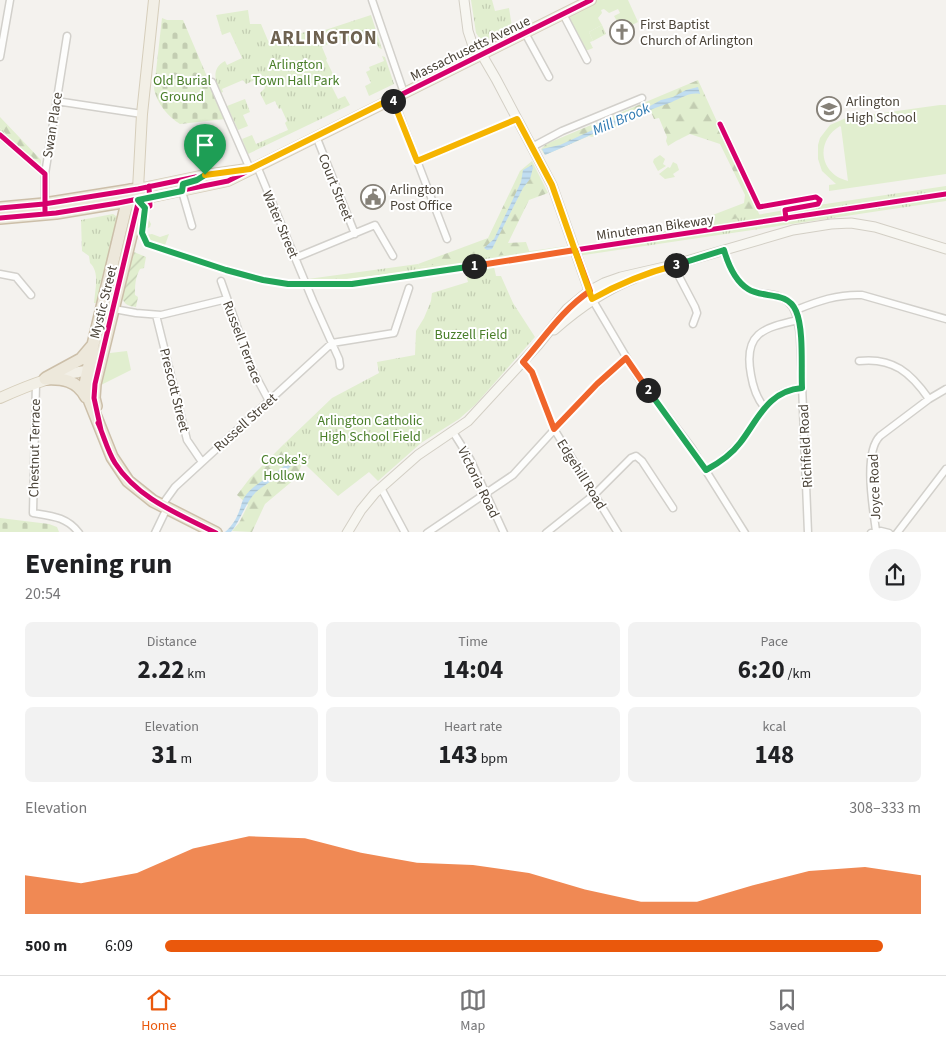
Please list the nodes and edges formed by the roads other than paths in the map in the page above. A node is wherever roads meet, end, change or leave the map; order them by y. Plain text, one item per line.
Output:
1 (10, 0) edge
2 (372, 0) edge
3 (464, 0) edge
4 (591, 0) edge
5 (152, 1) edge
6 (564, 14) junction
7 (525, 33) junction
8 (67, 36) dead end
9 (482, 55) junction
10 (0, 57) edge
11 (587, 60) dead end
12 (549, 77) dead end
13 (212, 82) dead end
14 (404, 93) junction
15 (393, 98) junction
16 (642, 98) dead end
17 (56, 101) junction
18 (142, 114) junction
19 (517, 119) junction
20 (316, 136) junction
21 (532, 147) junction
22 (417, 161) junction
23 (253, 167) junction
24 (205, 175) junction
25 (182, 191) junction
26 (134, 192) junction
27 (0, 208) edge
28 (45, 209) junction
29 (0, 218) edge
30 (192, 226) dead end
31 (355, 234) junction
32 (447, 239) dead end
33 (946, 249) edge
34 (724, 250) junction
35 (392, 256) dead end
36 (295, 258) junction
37 (673, 266) junction
38 (0, 274) edge
39 (221, 281) dead end
40 (409, 288) dead end
41 (31, 295) dead end
42 (591, 295) junction
43 (227, 299) junction
44 (108, 309) junction
45 (796, 310) junction
46 (156, 315) junction
47 (946, 319) edge
48 (798, 320) junction
49 (693, 324) dead end
50 (332, 343) junction
51 (93, 344) junction
52 (626, 358) junction
53 (523, 362) junction
54 (859, 362) dead end
55 (340, 366) dead end
56 (93, 370) junction
57 (40, 381) junction
58 (802, 388) junction
59 (946, 389) edge
60 (0, 398) edge
61 (929, 399) junction
62 (269, 401) junction
63 (764, 407) junction
64 (91, 408) junction
65 (554, 429) junction
66 (101, 430) junction
67 (453, 432) junction
68 (202, 462) junction
69 (946, 469) edge
70 (706, 470) junction
71 (381, 488) junction
72 (486, 494) junction
73 (595, 494) junction
74 (165, 506) junction
75 (673, 508) dead end
76 (348, 530) edge
77 (80, 532) edge
78 (155, 532) edge
79 (216, 532) edge
80 (405, 532) edge
81 (427, 532) edge
82 (504, 532) edge
83 (546, 532) edge
84 (618, 532) edge
85 (745, 532) edge
86 (808, 532) edge
87 (873, 532) edge
88 (889, 532) edge
89 (897, 532) edge

1 - 10 street
2 - 14 street
3 - 9 main road
4 - 6 main road, Massachusetts Avenue
5 - 18 main road
6 - 7 main road, Massachusetts Avenue
6 - 11 street
7 - 9 main road, Massachusetts Avenue
7 - 12 street
8 - 17 street, Swan Place
9 - 14 main road, Massachusetts Avenue
9 - 19 main road
13 - 23 street, Water Street
14 - 15 main road, Massachusetts Avenue
15 - 20 main road, Massachusetts Avenue
15 - 22 street
16 - 21 street
17 - 18 street
17 - 28 street, Swan Place
18 - 26 main road
19 - 21 main road
19 - 22 street
20 - 23 main road, Massachusetts Avenue
20 - 31 street, Court Street
21 - 42 main road
22 - 32 street
23 - 24 main road, Massachusetts Avenue
23 - 25 main road, Massachusetts Avenue
23 - 36 street, Water Street
24 - 25 street
24 - 26 main road, Massachusetts Avenue
25 - 26 main road, Massachusetts Avenue
25 - 30 street
26 - 28 highway, Massachusetts Avenue
26 - 44 highway, Mystic Street
27 - 28 highway, Massachusetts Avenue
28 - 29 highway, Massachusetts Avenue
31 - 35 street
31 - 36 street, Court Street
33 - 34 main road
34 - 37 main road
34 - 45 street
36 - 50 street, Water Street
37 - 42 main road
37 - 49 street
38 - 41 street
39 - 43 street, Russell Terrace
40 - 50 street
42 - 52 street
42 - 53 main road
43 - 46 street
43 - 62 street, Russell Terrace
44 - 46 street
44 - 51 highway, Mystic Street
44 - 56 highway, Mystic Street
45 - 47 street
45 - 48 street, Richfield Road
46 - 68 street, Prescott Street
48 - 58 street, Richfield Road
48 - 63 street
50 - 55 street, Water Street
50 - 62 street, Russell Street
51 - 56 highway, Mystic Street
51 - 57 highway
52 - 65 street
52 - 70 street
53 - 65 street, Edgehill Road
53 - 67 main road
54 - 61 street
56 - 57 main road
56 - 64 highway, Mystic Street
56 - 66 highway, Mystic Street
57 - 60 main road
57 - 64 highway
57 - 77 street, Chestnut Terrace
58 - 63 street
58 - 86 street, Richfield Road
59 - 61 street, Joyce Road
61 - 87 street, Joyce Road
62 - 68 street, Russell Street
63 - 70 street
64 - 66 highway, Mystic Street
65 - 72 street
65 - 73 street, Edgehill Road
66 - 74 highway, Mystic Street
67 - 71 main road
67 - 72 street, Victoria Road
68 - 74 street, Russell Street
69 - 89 street
70 - 85 street
71 - 76 main road
71 - 80 street
72 - 81 street
72 - 82 street, Victoria Road
73 - 75 street
73 - 83 street
73 - 84 street, Edgehill Road
74 - 78 street, Russell Street
74 - 79 highway, Mystic Street
87 - 88 street

